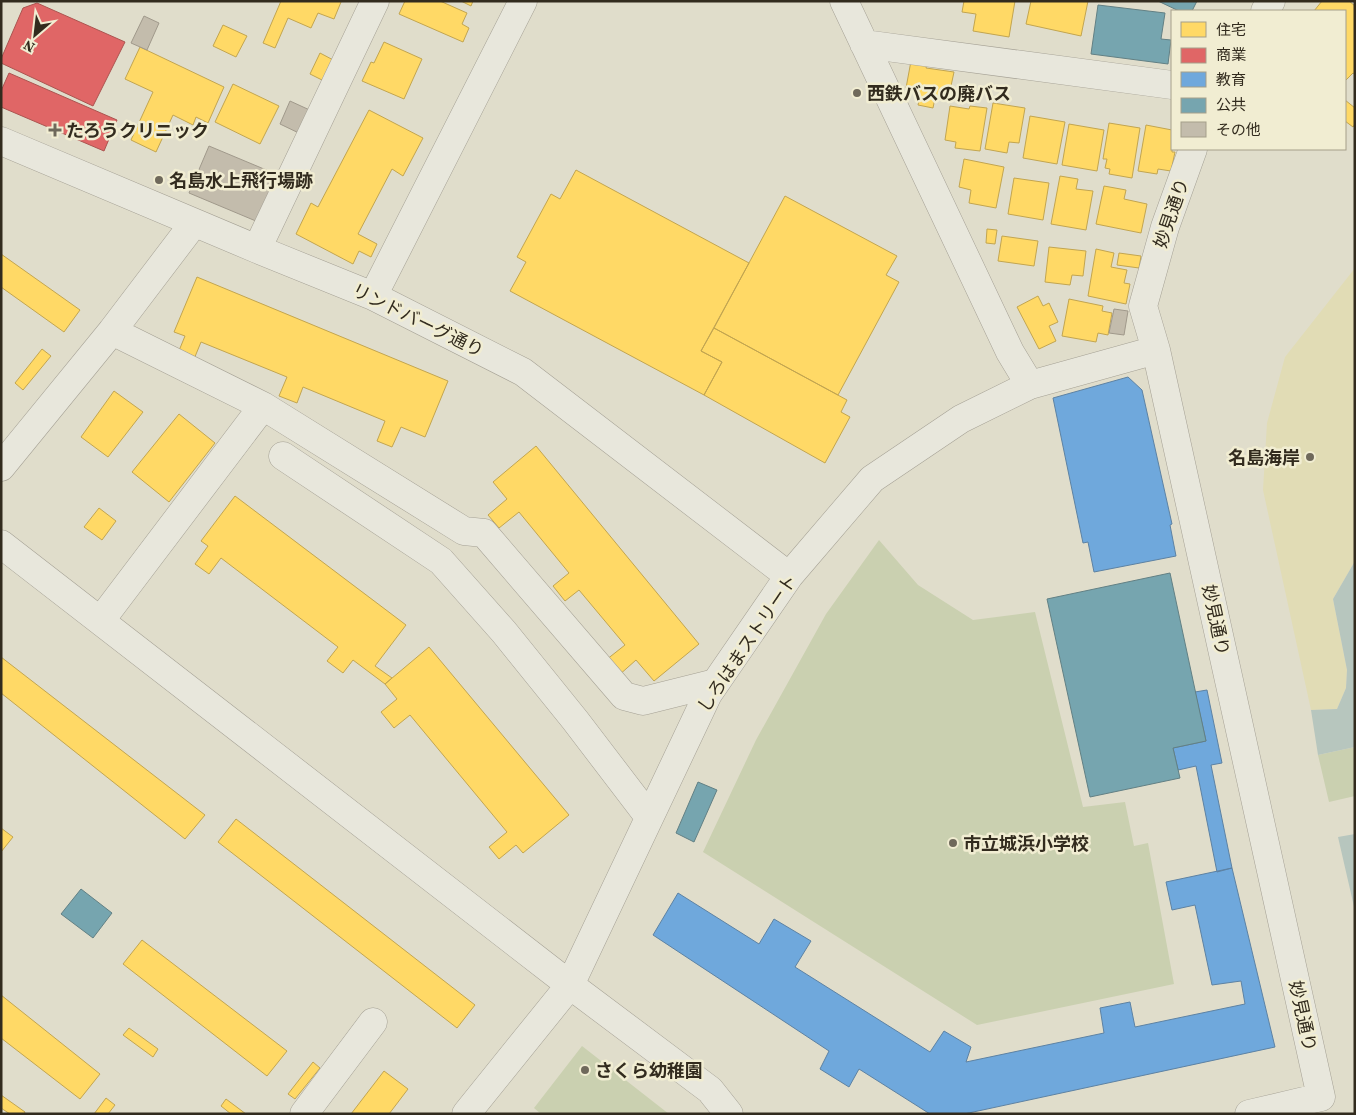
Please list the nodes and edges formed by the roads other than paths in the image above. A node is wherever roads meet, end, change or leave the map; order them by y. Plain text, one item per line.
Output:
1 (374, 1) edge
2 (524, 1) edge
3 (844, 1) edge
4 (864, 44) junction
5 (1171, 85) edge
6 (1, 141) edge
7 (1194, 150) edge
8 (194, 223) junction
9 (257, 249) junction
10 (373, 296) junction
11 (112, 331) junction
12 (1156, 350) junction
13 (1030, 385) junction
14 (263, 406) junction
15 (283, 456) dead end
16 (1, 468) edge
17 (1, 544) edge
18 (790, 576) junction
19 (101, 620) junction
20 (715, 683) junction
21 (649, 817) junction
22 (570, 985) junction
23 (373, 1022) dead end
24 (304, 1114) edge
25 (466, 1114) edge
26 (729, 1114) edge
27 (1249, 1114) edge

1 - 9 street
2 - 10 street
3 - 4 street
4 - 5 street
4 - 13 street
6 - 8 street, リンドバーグ通り
7 - 12 street, 妙見通り
8 - 9 street, リンドバーグ通り
8 - 11 street
9 - 10 street, リンドバーグ通り
10 - 18 street, リンドバーグ通り
11 - 14 street
11 - 16 street
12 - 13 street, しろはまストリート
12 - 27 street, 妙見通り
13 - 18 street, しろはまストリート
14 - 19 street
14 - 20 street
15 - 21 street
17 - 19 street
18 - 20 street, しろはまストリート
19 - 22 street
20 - 21 street, しろはまストリート
21 - 22 street, しろはまストリート
22 - 25 street, しろはまストリート
22 - 26 street
23 - 24 street

